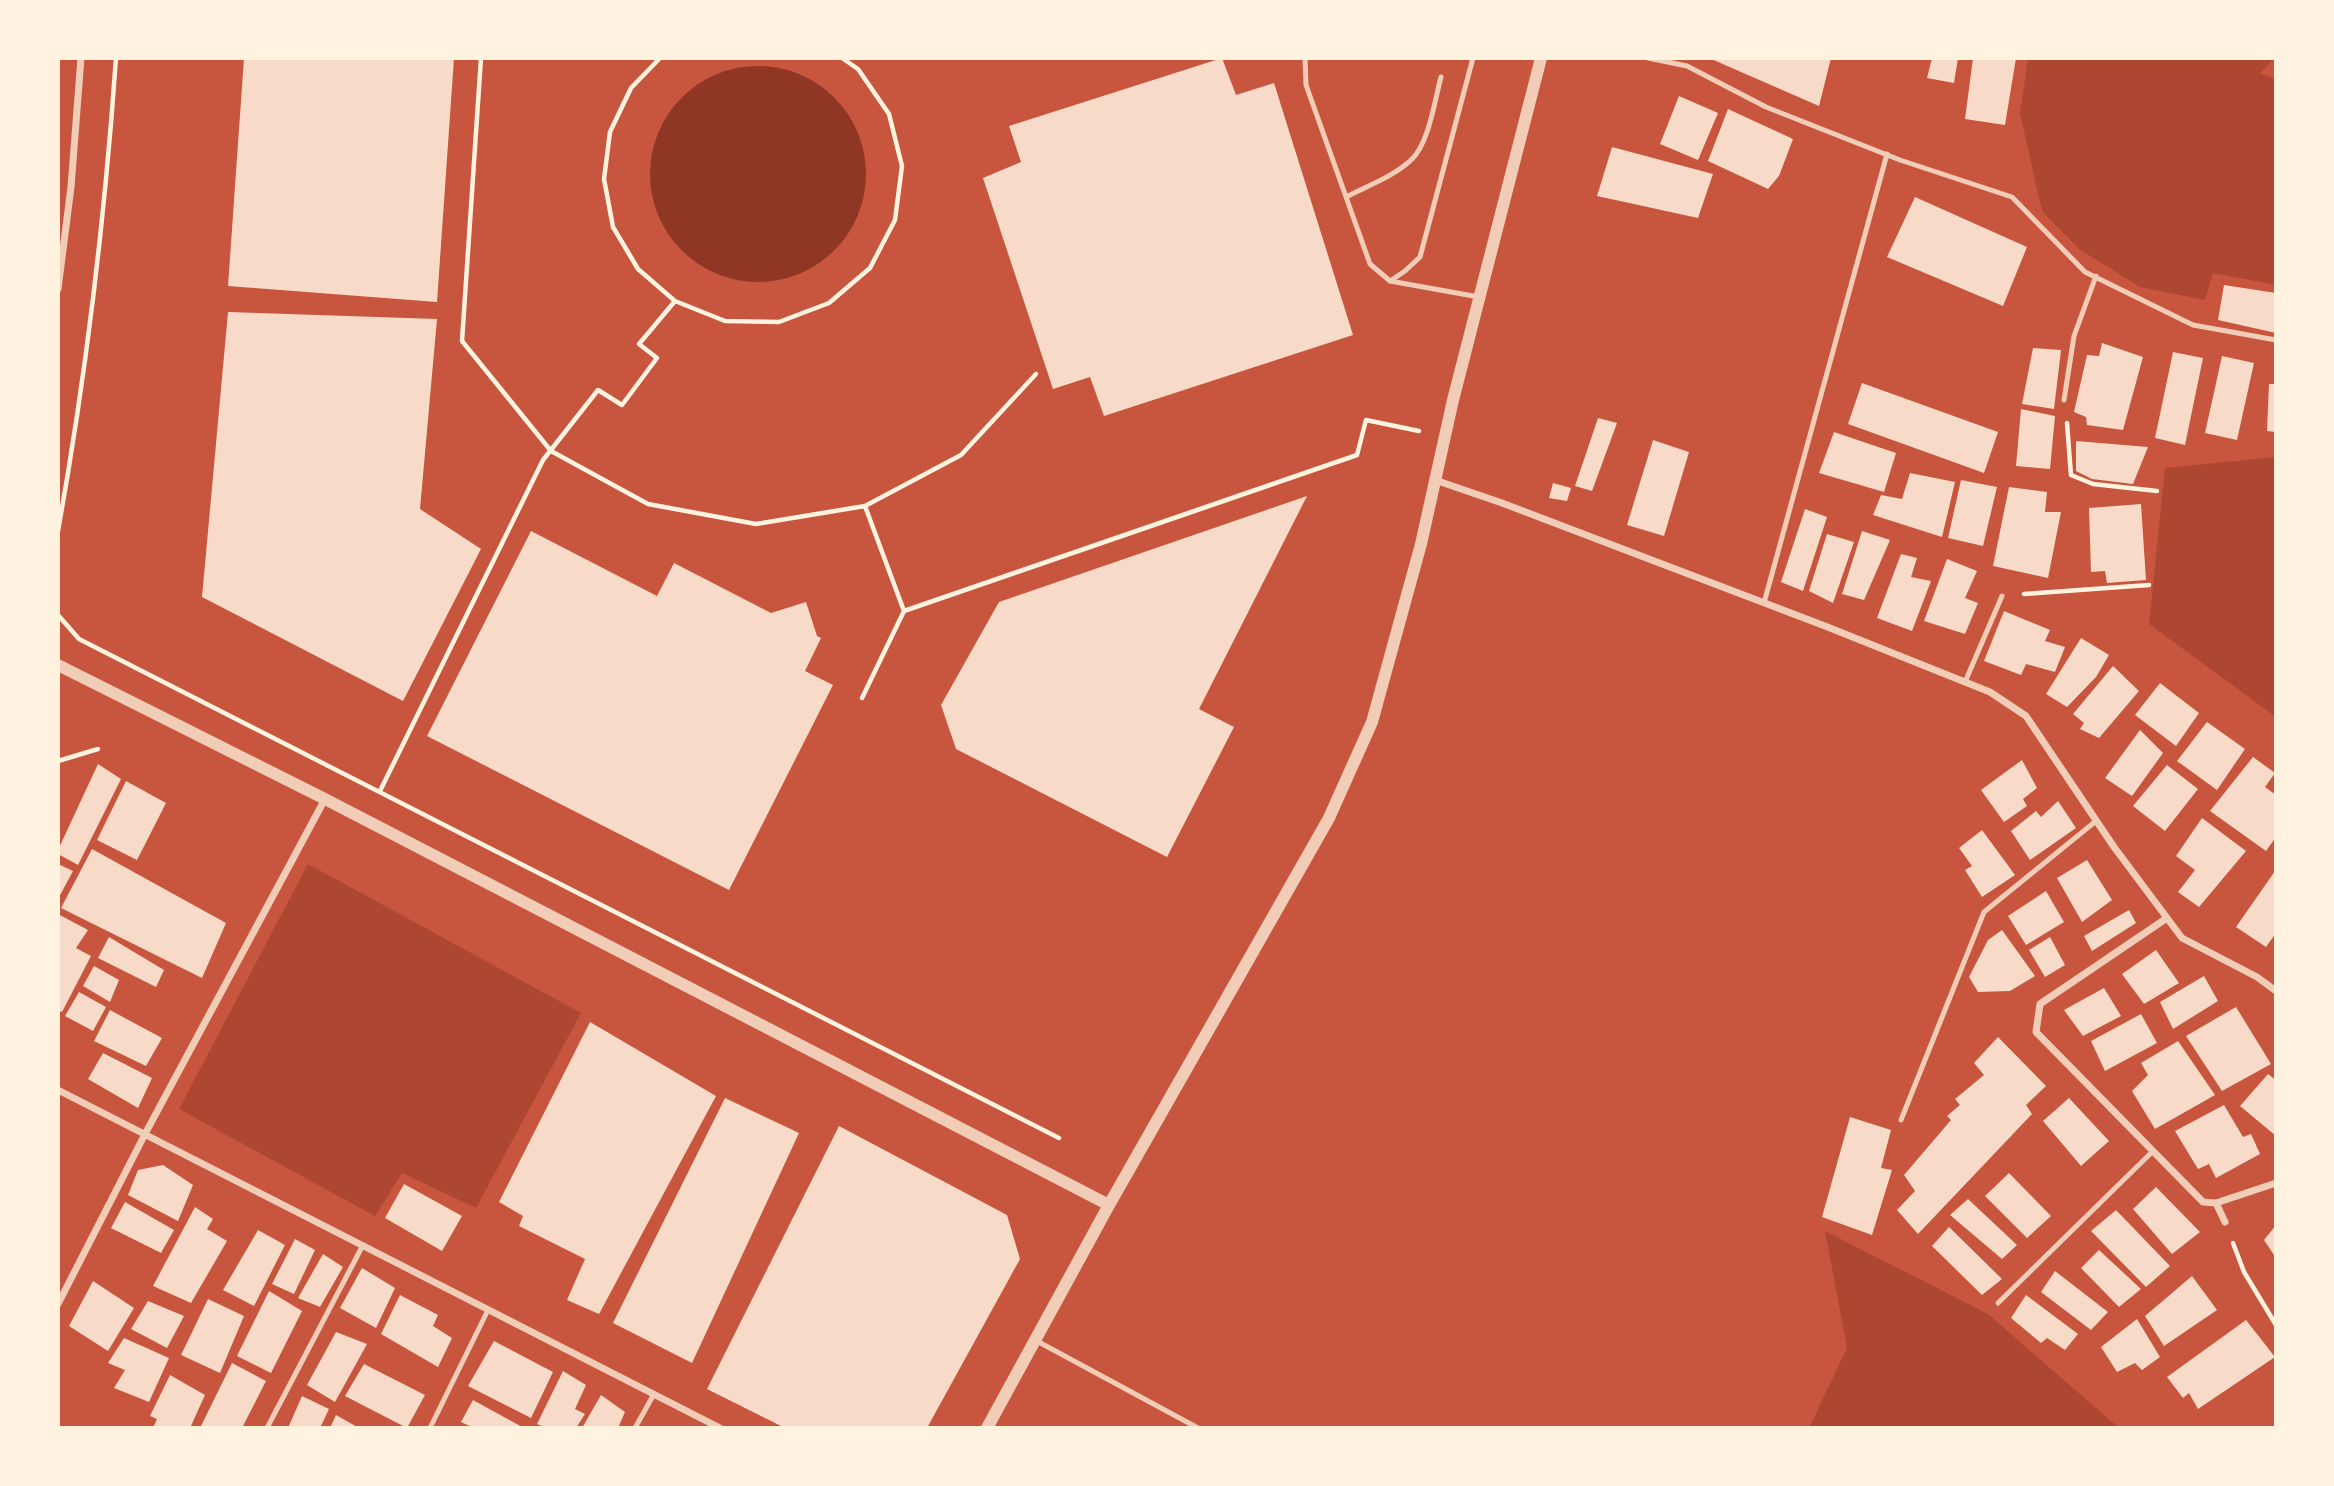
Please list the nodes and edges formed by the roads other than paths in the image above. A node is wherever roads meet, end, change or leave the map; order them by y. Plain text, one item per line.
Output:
1 (81, 58) edge
2 (1305, 58) edge
3 (1473, 58) edge
4 (1541, 58) edge
5 (1648, 58) edge
6 (1441, 77) dead end
7 (1887, 154) junction
8 (1346, 197) junction
9 (2096, 276) junction
10 (1390, 281) junction
11 (58, 289) edge
12 (1479, 296) junction
13 (2276, 340) edge
14 (2064, 400) road end
15 (1435, 480) junction
16 (2003, 596) road end
17 (1764, 603) junction
18 (58, 665) edge
19 (1965, 682) junction
20 (324, 799) junction
21 (2096, 821) junction
22 (2167, 918) junction
23 (2276, 991) edge
24 (58, 1090) edge
25 (1901, 1120) dead end
26 (145, 1135) junction
27 (2153, 1151) junction
28 (2276, 1183) edge
29 (2216, 1203) junction
30 (1110, 1205) junction
31 (2225, 1222) road end
32 (363, 1245) junction
33 (1998, 1303) dead end
34 (58, 1304) edge
35 (488, 1310) junction
36 (1035, 1340) junction
37 (654, 1394) junction
38 (267, 1428) edge
39 (430, 1428) edge
40 (635, 1428) edge
41 (720, 1428) edge
42 (987, 1428) edge
43 (1198, 1428) edge

1 - 11 street
2 - 8 lane
3 - 10 lane
4 - 12 street
5 - 7 lane
6 - 8 lane
7 - 9 lane
7 - 17 lane
8 - 10 lane
9 - 13 lane
9 - 14 lane
10 - 12 lane
12 - 15 street
15 - 17 street
15 - 30 street
16 - 19 lane
17 - 19 street
18 - 20 street
19 - 21 street
20 - 26 street
20 - 30 street
21 - 22 street
21 - 25 lane
22 - 23 street
22 - 27 street
24 - 26 street
26 - 32 street
26 - 34 street
27 - 29 street
27 - 33 lane
28 - 29 street
29 - 31 street
30 - 36 street
32 - 35 street
32 - 38 lane
35 - 37 street
35 - 39 lane
36 - 42 street
36 - 43 lane
37 - 40 lane
37 - 41 street

